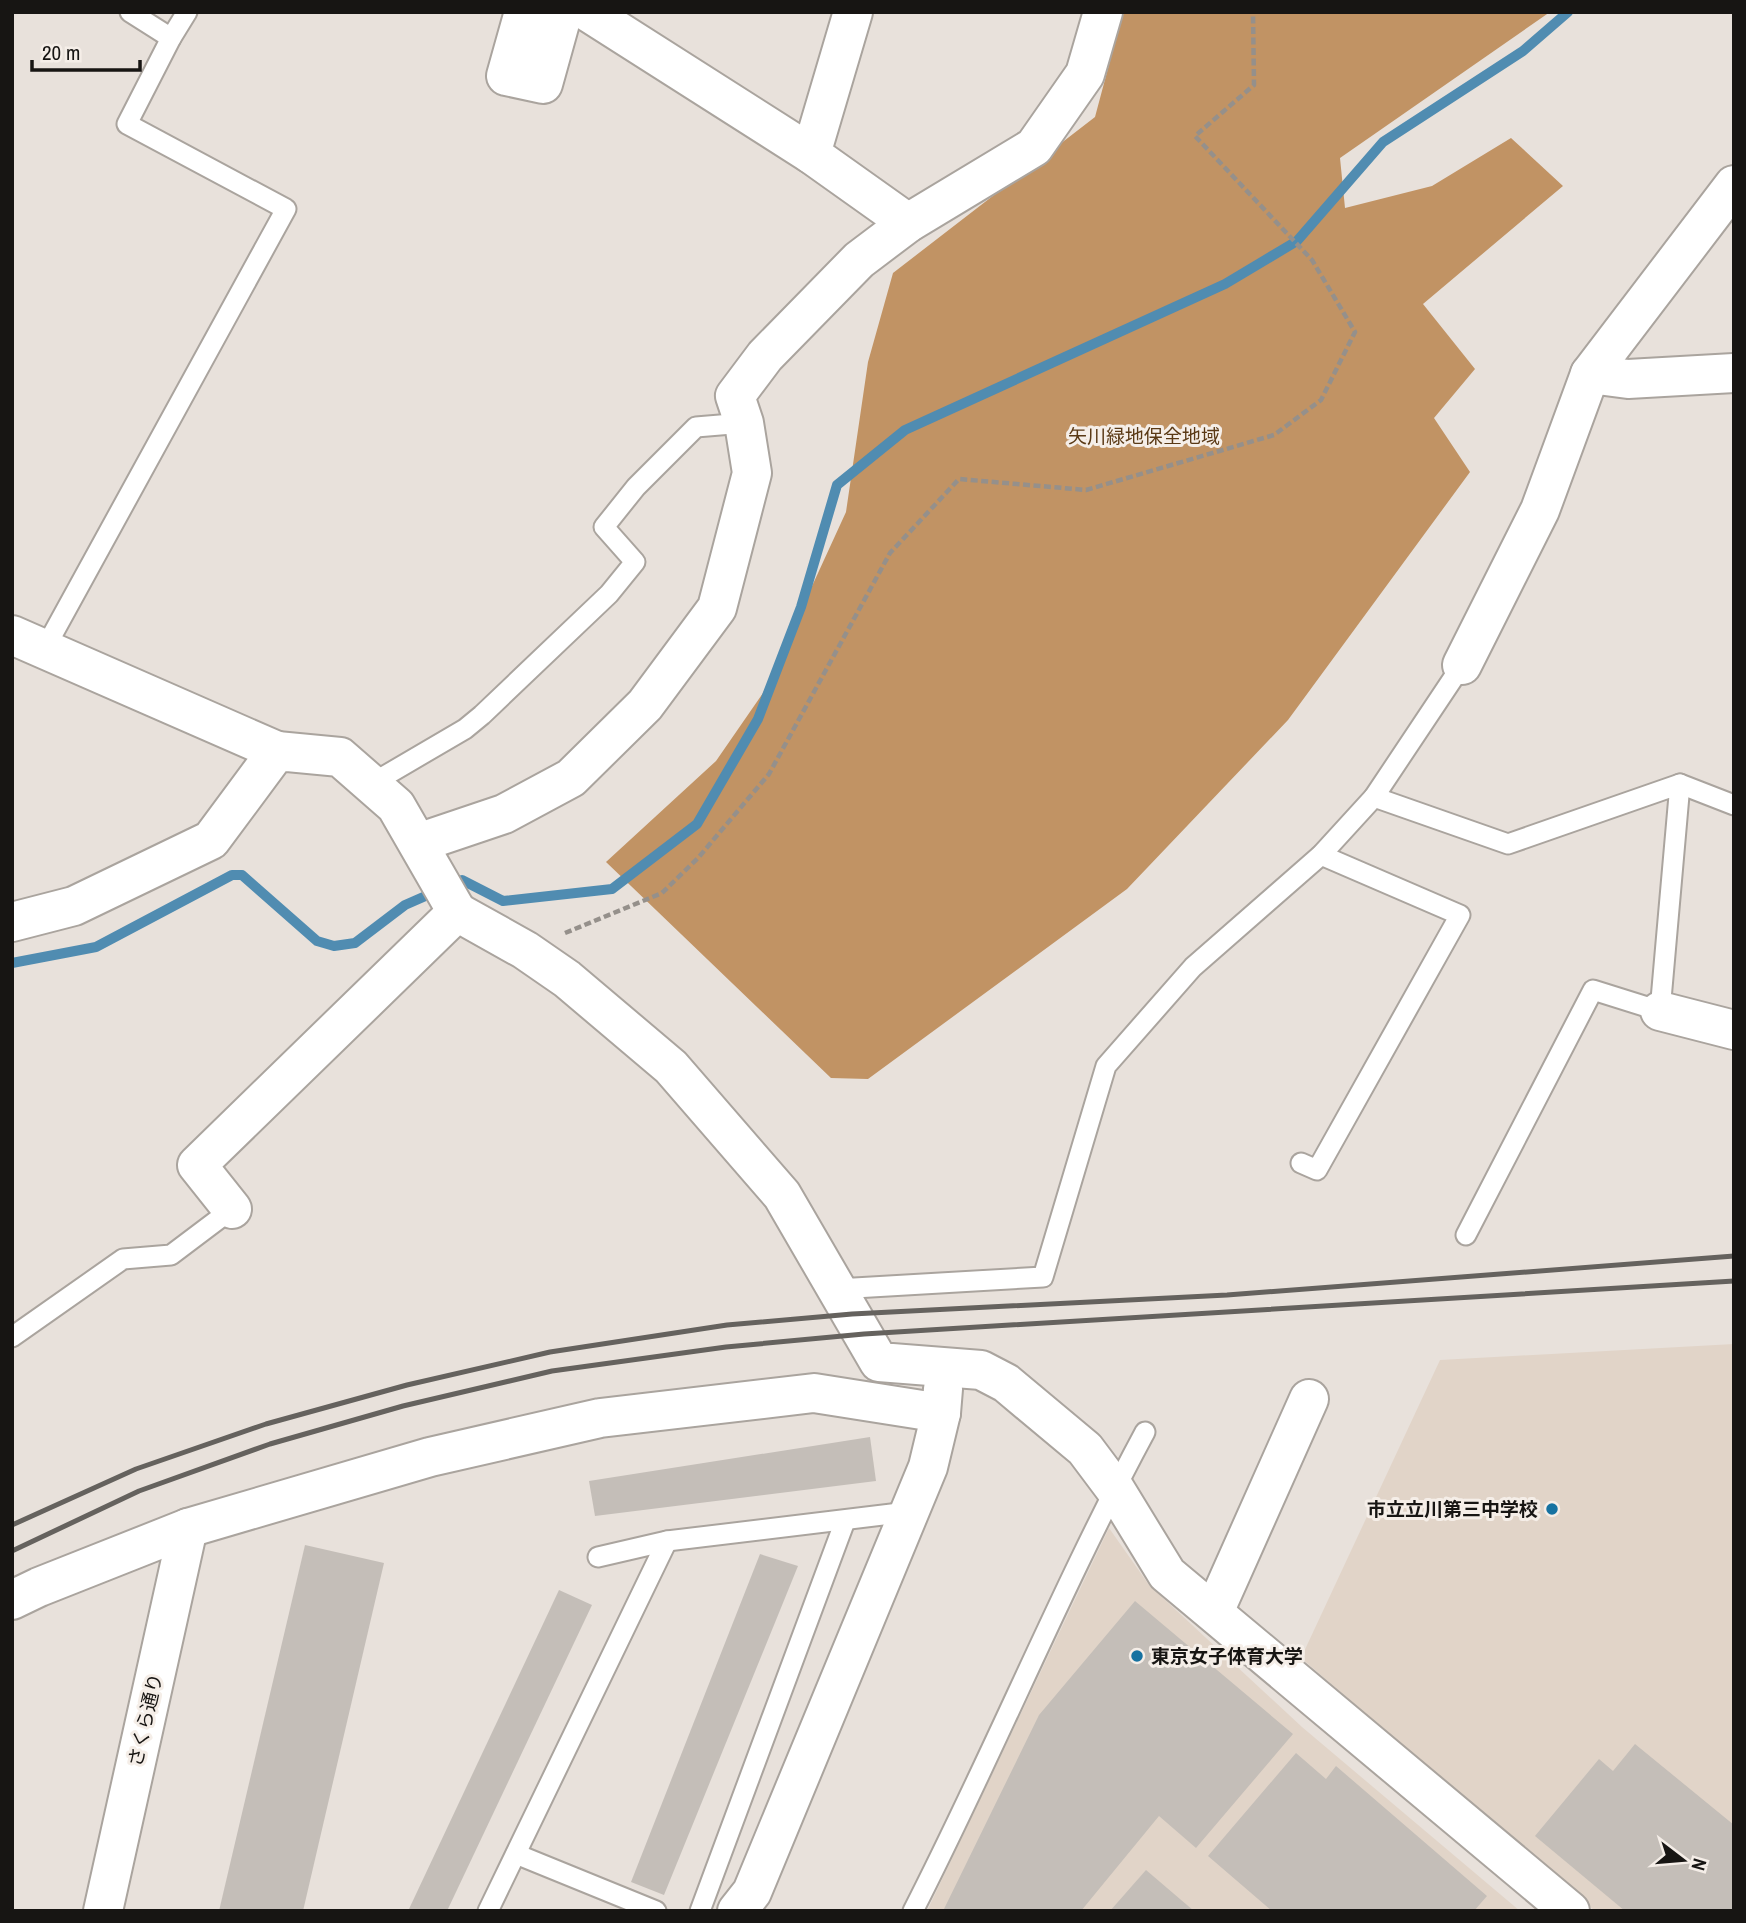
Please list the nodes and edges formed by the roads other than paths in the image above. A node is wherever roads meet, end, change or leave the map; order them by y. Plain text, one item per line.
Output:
1 (131, 12) edge
2 (187, 12) edge
3 (524, 12) edge
4 (563, 12) edge
5 (588, 12) edge
6 (853, 12) edge
7 (1102, 12) edge
8 (171, 38) junction
9 (811, 154) junction
10 (1734, 185) edge
11 (908, 223) junction
12 (1734, 373) edge
13 (1591, 374) junction
14 (744, 423) junction
15 (28, 642) edge
16 (1462, 665) joint
17 (277, 751) junction
18 (371, 784) junction
19 (1680, 784) junction
20 (1374, 797) junction
21 (1734, 805) edge
22 (1321, 855) junction
23 (426, 856) junction
24 (456, 911) junction
25 (12, 922) edge
26 (1660, 1011) junction
27 (1734, 1030) edge
28 (1301, 1163) dead end
29 (232, 1209) joint
30 (1466, 1235) dead end
31 (837, 1289) junction
32 (12, 1337) edge
33 (945, 1366) junction
34 (1309, 1399) dead end
35 (941, 1413) junction
36 (1145, 1432) dead end
37 (1115, 1489) junction
38 (908, 1512) junction
39 (845, 1521) junction
40 (188, 1528) junction
41 (667, 1541) junction
42 (598, 1557) dead end
43 (12, 1600) edge
44 (1214, 1612) junction
45 (516, 1854) junction
46 (103, 1911) edge
47 (488, 1911) edge
48 (656, 1911) edge
49 (700, 1911) edge
50 (737, 1911) edge
51 (913, 1911) edge
52 (1570, 1911) edge

1 - 8 lane
2 - 8 lane
3 - 4 street
5 - 9 street
6 - 9 street
7 - 11 street
8 - 15 lane
9 - 11 street
10 - 13 street
11 - 14 street
12 - 13 street
13 - 16 street
14 - 18 lane
14 - 23 street
15 - 17 street
16 - 20 lane
17 - 18 street
17 - 25 street
18 - 23 street
19 - 20 lane
19 - 21 lane
19 - 26 lane
20 - 22 lane
22 - 28 lane
22 - 31 lane
23 - 24 street
24 - 29 street
24 - 31 street
26 - 27 street
26 - 30 lane
29 - 32 lane
31 - 33 street
33 - 35 street
33 - 37 street
34 - 44 street
35 - 38 street
35 - 40 street
36 - 37 lane
37 - 44 street
37 - 51 lane
38 - 39 lane
38 - 50 street
39 - 41 lane
39 - 49 lane
40 - 43 street
40 - 46 street, さくら通り
41 - 42 lane
41 - 45 lane
44 - 52 street
45 - 47 lane
45 - 48 lane

